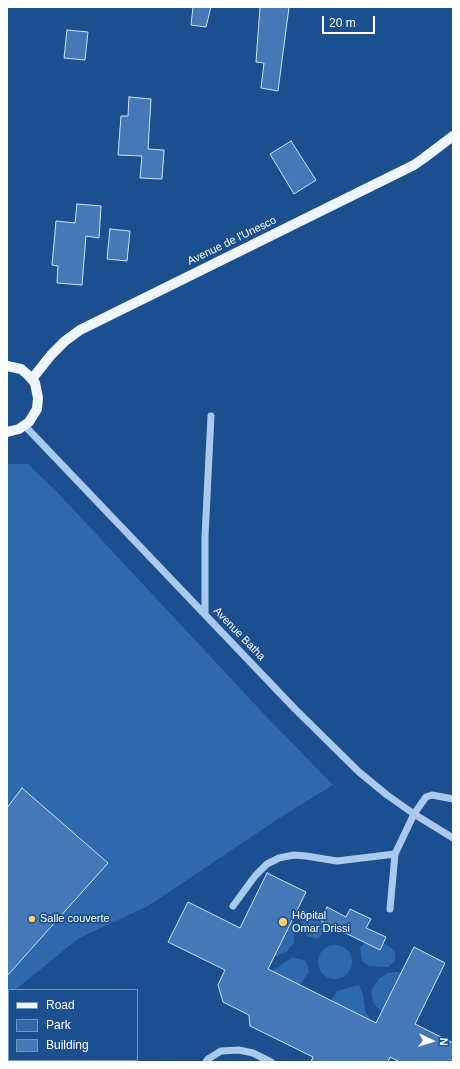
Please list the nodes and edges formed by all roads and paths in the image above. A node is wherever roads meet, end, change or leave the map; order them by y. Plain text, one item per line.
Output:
1 (453, 136) edge
2 (7, 366) edge
3 (32, 379) junction
4 (211, 416) dead end
5 (25, 426) junction
6 (7, 432) edge
7 (205, 614) junction
8 (453, 799) edge
9 (414, 814) junction
10 (453, 838) edge
11 (395, 854) junction
12 (233, 906) dead end
13 (390, 909) dead end
14 (206, 1062) edge
15 (271, 1062) edge

1 - 3 main road, Avenue de l'Unesco
2 - 3 main road
3 - 5 main road
4 - 7 street
5 - 6 main road
5 - 7 street, Avenue Batha
7 - 9 street, Avenue Batha
8 - 9 street
9 - 10 street, Avenue Batha
9 - 11 street
11 - 12 street
11 - 13 street
14 - 15 street

